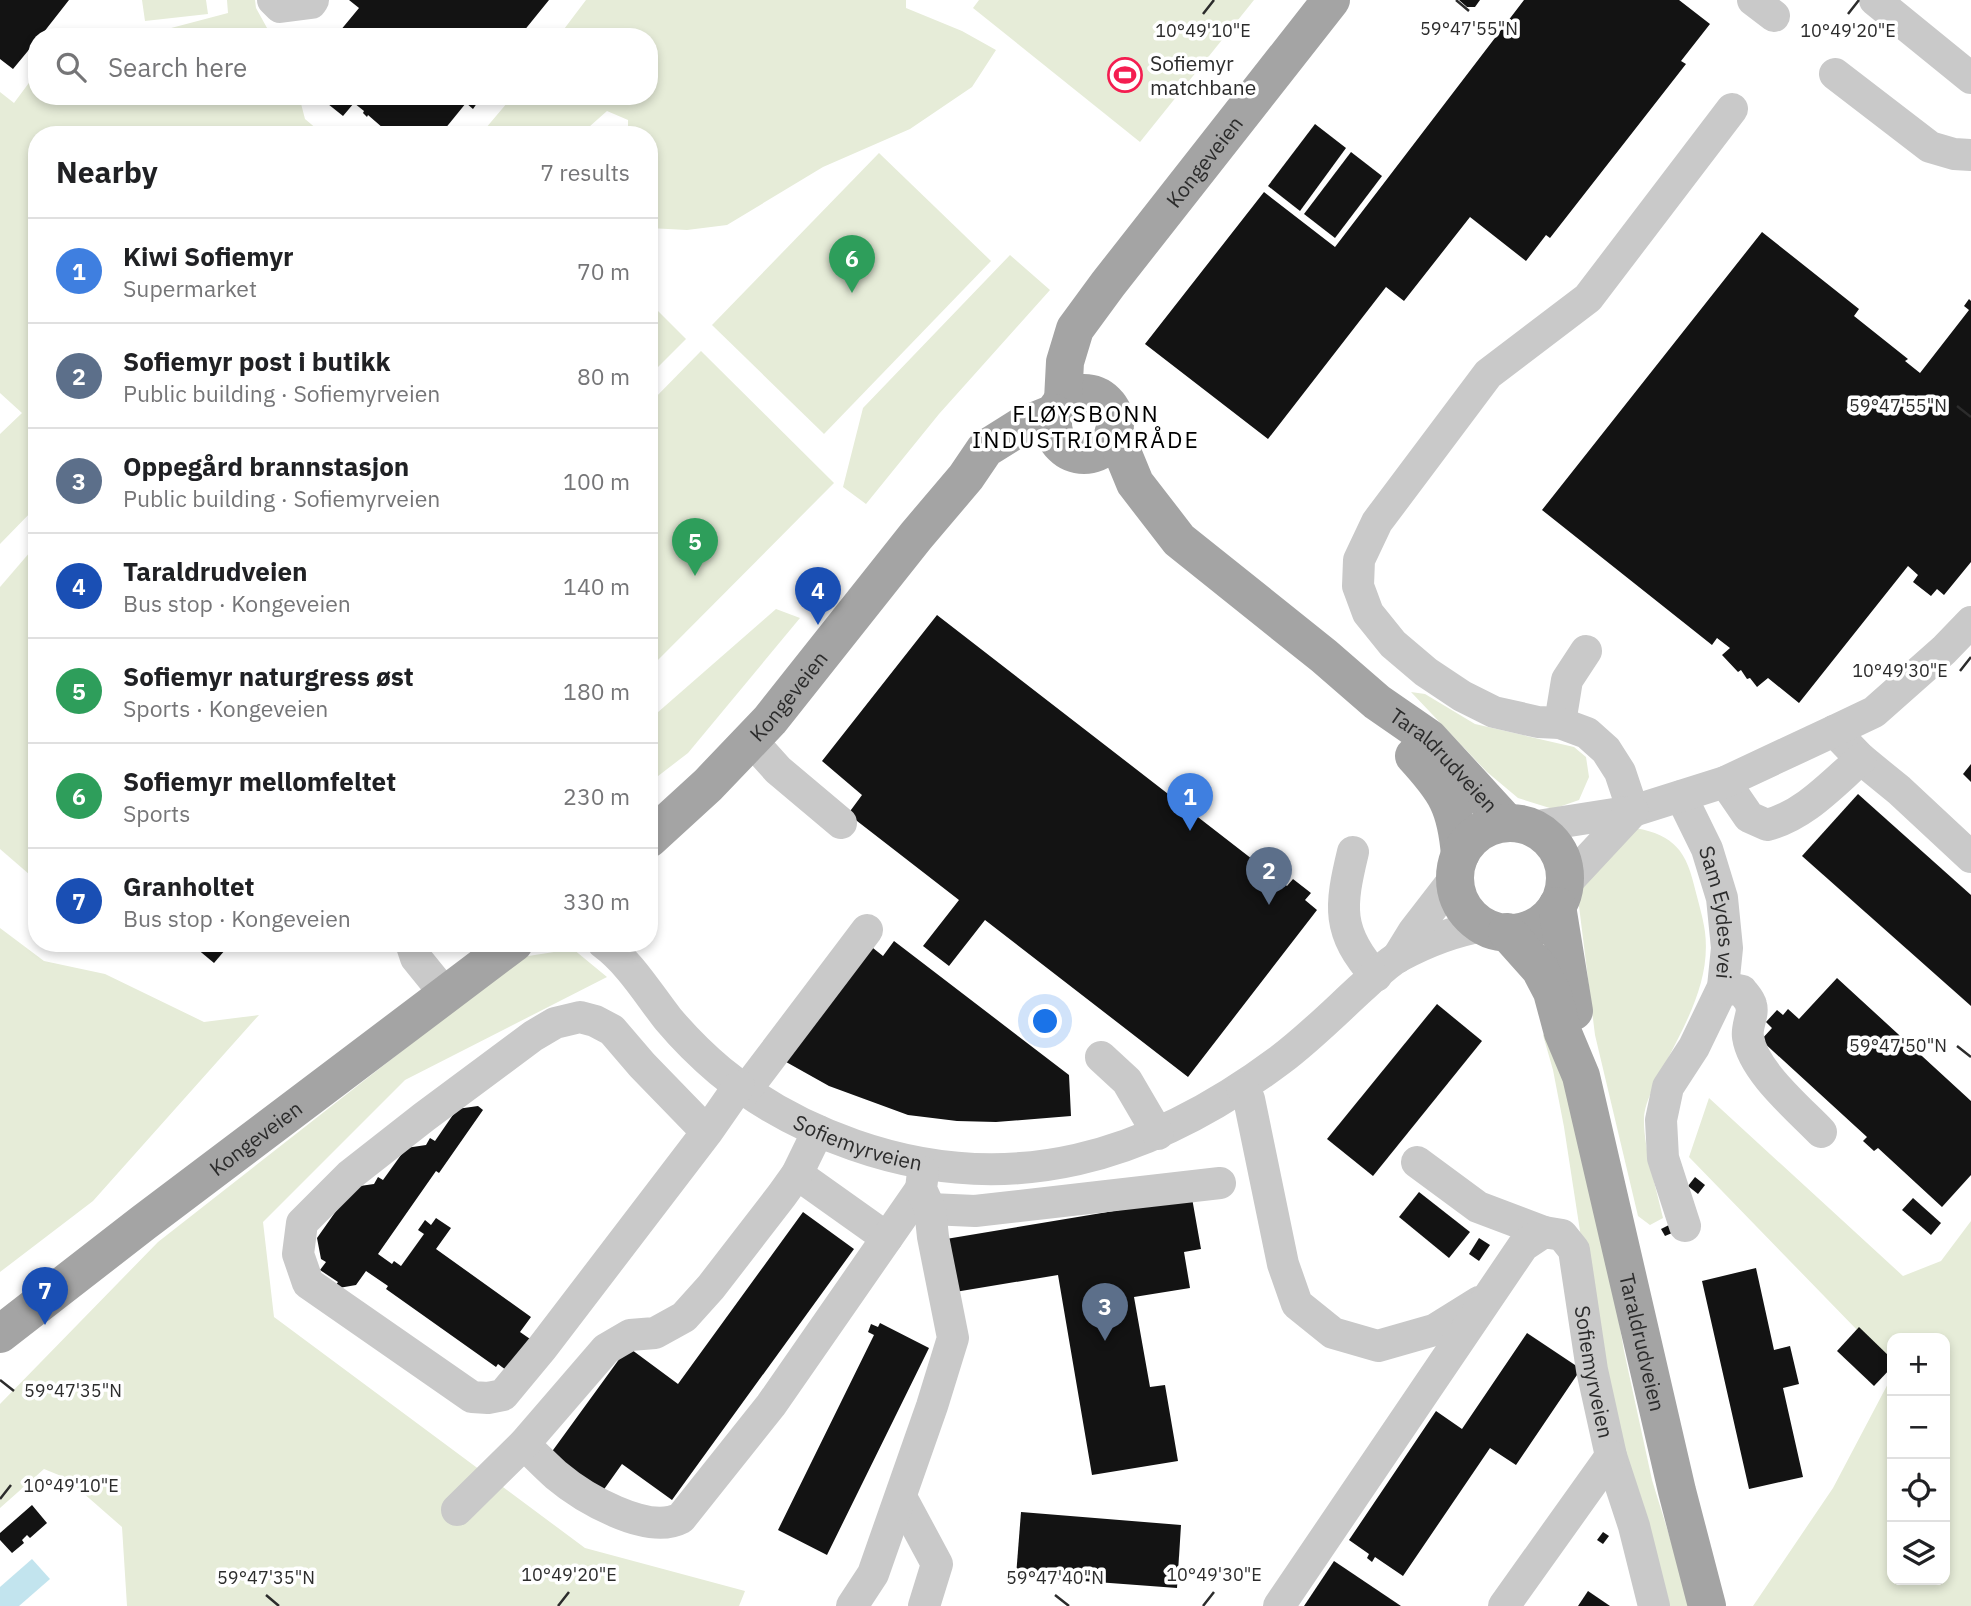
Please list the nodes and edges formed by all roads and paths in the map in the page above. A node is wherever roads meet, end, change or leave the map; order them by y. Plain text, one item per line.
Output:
1 (273, 0) edge
2 (313, 0) edge
3 (1331, 0) edge
4 (1875, 0) edge
5 (1835, 74) dead end
6 (1971, 78) edge
7 (1732, 109) dead end
8 (1971, 155) edge
9 (1071, 402) junction
10 (1089, 445) junction
11 (966, 477) junction
12 (1971, 622) edge
13 (1586, 651) dead end
14 (1377, 702) junction
15 (1560, 723) junction
16 (1834, 732) junction
17 (751, 740) junction
18 (1861, 759) junction
19 (1725, 782) junction
20 (1681, 796) junction
21 (1633, 811) junction
22 (841, 823) dead end
23 (1519, 825) junction
24 (658, 831) edge
25 (1353, 852) dead end
26 (1971, 857) edge
27 (1457, 866) junction
28 (1561, 895) junction
29 (1495, 929) junction
30 (867, 930) dead end
31 (414, 952) edge
32 (502, 952) edge
33 (617, 952) edge
34 (1387, 966) junction
35 (1723, 987) junction
36 (446, 995) junction
37 (1101, 1057) dead end
38 (1581, 1076) junction
39 (1242, 1087) junction
40 (742, 1088) junction
41 (818, 1131) junction
42 (707, 1132) junction
43 (1821, 1132) dead end
44 (1150, 1137) junction
45 (1417, 1162) dead end
46 (797, 1174) junction
47 (1220, 1183) dead end
48 (925, 1187) junction
49 (1150, 1191) junction
50 (1685, 1226) dead end
51 (1544, 1232) junction
52 (887, 1238) junction
53 (1492, 1292) junction
54 (0, 1335) edge
55 (524, 1444) junction
56 (1611, 1456) junction
57 (901, 1497) junction
58 (457, 1510) dead end
59 (852, 1606) edge
60 (924, 1606) edge
61 (1279, 1606) edge
62 (1504, 1606) edge
63 (1654, 1606) edge
64 (1707, 1606) edge

1 - 2 street
3 - 9 main road, Kongeveien
4 - 6 street
5 - 8 street
7 - 15 street
9 - 10 main road
9 - 10 main road
9 - 11 main road, Kongeveien
10 - 11 main road, Kongeveien
10 - 14 main road, Taraldrudveien
11 - 17 main road, Kongeveien
12 - 16 street
13 - 15 street
14 - 23 main road, Taraldrudveien
14 - 27 main road, Taraldrudveien
15 - 21 street
16 - 18 street
16 - 19 street
17 - 22 street
17 - 24 main road, Kongeveien
18 - 19 street
18 - 26 street
19 - 20 street
20 - 21 street
20 - 35 street, Sam Eydes vei
21 - 23 street
21 - 28 street
23 - 27 main road
23 - 28 main road
25 - 34 street
27 - 29 main road
27 - 34 street, Sofiemyrveien
28 - 29 main road
28 - 38 main road, Taraldrudveien
29 - 34 street, Sofiemyrveien
29 - 38 main road, Taraldrudveien
30 - 40 street
31 - 36 street
32 - 36 main road, Kongeveien
33 - 40 street, Sofiemyrveien
34 - 39 street, Sofiemyrveien
35 - 43 street
35 - 50 street, Sam Eydes vei
36 - 54 main road, Kongeveien
37 - 44 street
38 - 64 main road, Taraldrudveien
39 - 44 street, Sofiemyrveien
39 - 53 street
40 - 41 street, Sofiemyrveien
40 - 42 street
41 - 46 street
41 - 48 street, Sofiemyrveien
42 - 42 street
44 - 48 street, Sofiemyrveien
44 - 49 street
45 - 51 street, Sofiemyrveien
46 - 52 street
46 - 55 street
47 - 49 street
48 - 49 street
48 - 52 street
48 - 57 street
51 - 53 street
51 - 56 street, Sofiemyrveien
52 - 55 street
53 - 61 street
55 - 58 street
56 - 62 street
56 - 63 street, Sofiemyrveien
57 - 59 street
57 - 60 street

